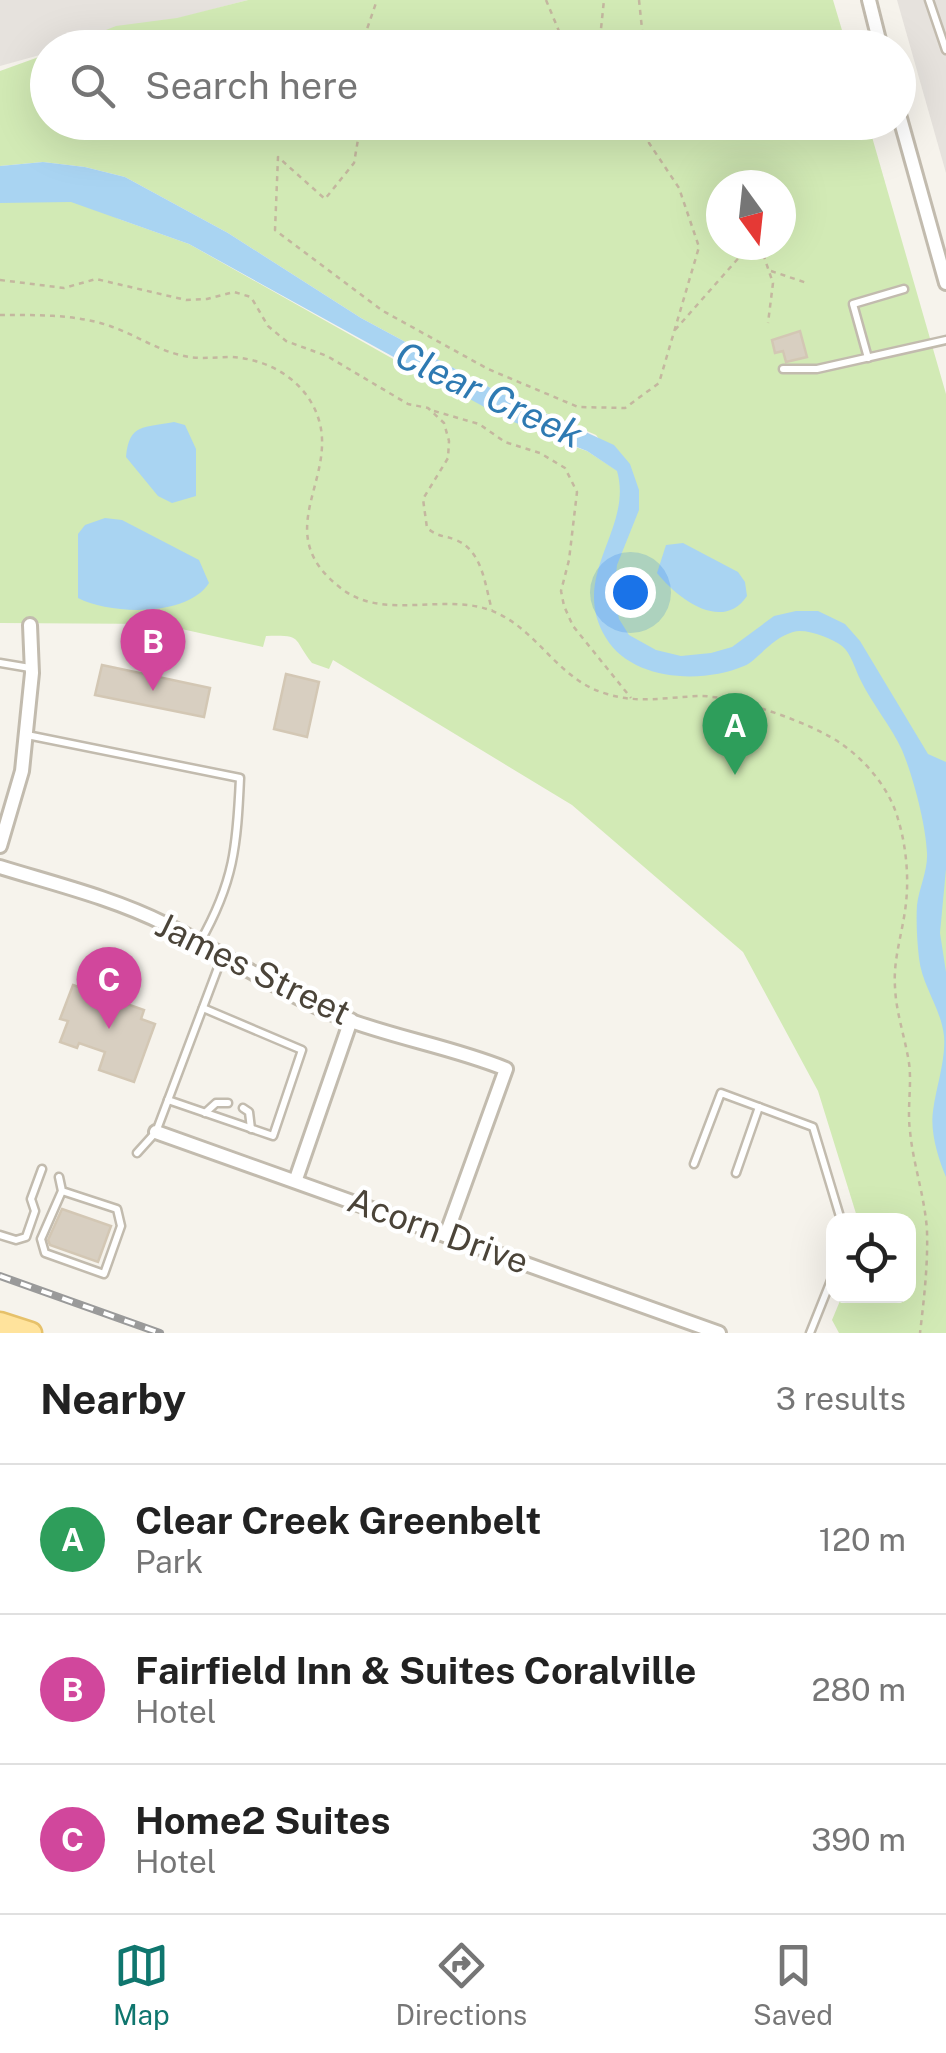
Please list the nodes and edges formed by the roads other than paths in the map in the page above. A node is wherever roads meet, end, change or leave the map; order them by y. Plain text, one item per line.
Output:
1 (869, 0) edge
2 (929, 0) edge
3 (877, 30) edge
4 (946, 50) edge
5 (906, 140) edge
6 (946, 283) edge
7 (904, 289) dead end
8 (946, 340) edge
9 (868, 358) junction
10 (783, 369) dead end
11 (30, 626) dead end
12 (0, 664) edge
13 (32, 668) junction
14 (27, 734) junction
15 (0, 846) edge
16 (0, 866) edge
17 (200, 942) junction
18 (222, 956) junction
19 (203, 1008) junction
20 (351, 1020) junction
21 (168, 1100) junction
22 (228, 1103) dead end
23 (759, 1107) junction
24 (243, 1108) dead end
25 (205, 1113) junction
26 (251, 1129) junction
27 (156, 1132) junction
28 (136, 1153) dead end
29 (694, 1164) dead end
30 (42, 1170) dead end
31 (736, 1173) dead end
32 (59, 1177) dead end
33 (296, 1179) junction
34 (62, 1191) junction
35 (839, 1213) edge
36 (0, 1235) edge
37 (446, 1235) junction
38 (826, 1294) edge
39 (0, 1322) edge
40 (32, 1333) edge
41 (719, 1333) edge
42 (810, 1333) edge

1 - 3 street
2 - 4 lane
5 - 6 street
7 - 9 lane
8 - 9 lane
9 - 10 lane
11 - 13 street
12 - 13 lane
13 - 14 street
14 - 15 street
14 - 17 lane
16 - 17 street, James Street
17 - 18 street, James Street
18 - 19 lane
18 - 20 street, James Street
19 - 21 lane
19 - 26 lane
20 - 33 street
20 - 37 street, James Street
21 - 25 lane
21 - 27 lane
22 - 25 lane
23 - 29 lane
23 - 31 lane
23 - 35 lane
24 - 26 lane
25 - 26 lane
27 - 28 lane
27 - 33 street, Acorn Drive
30 - 36 lane
32 - 34 lane
33 - 37 street, Acorn Drive
34 - 34 lane
37 - 41 street, Acorn Drive
38 - 42 lane
39 - 40 main road

